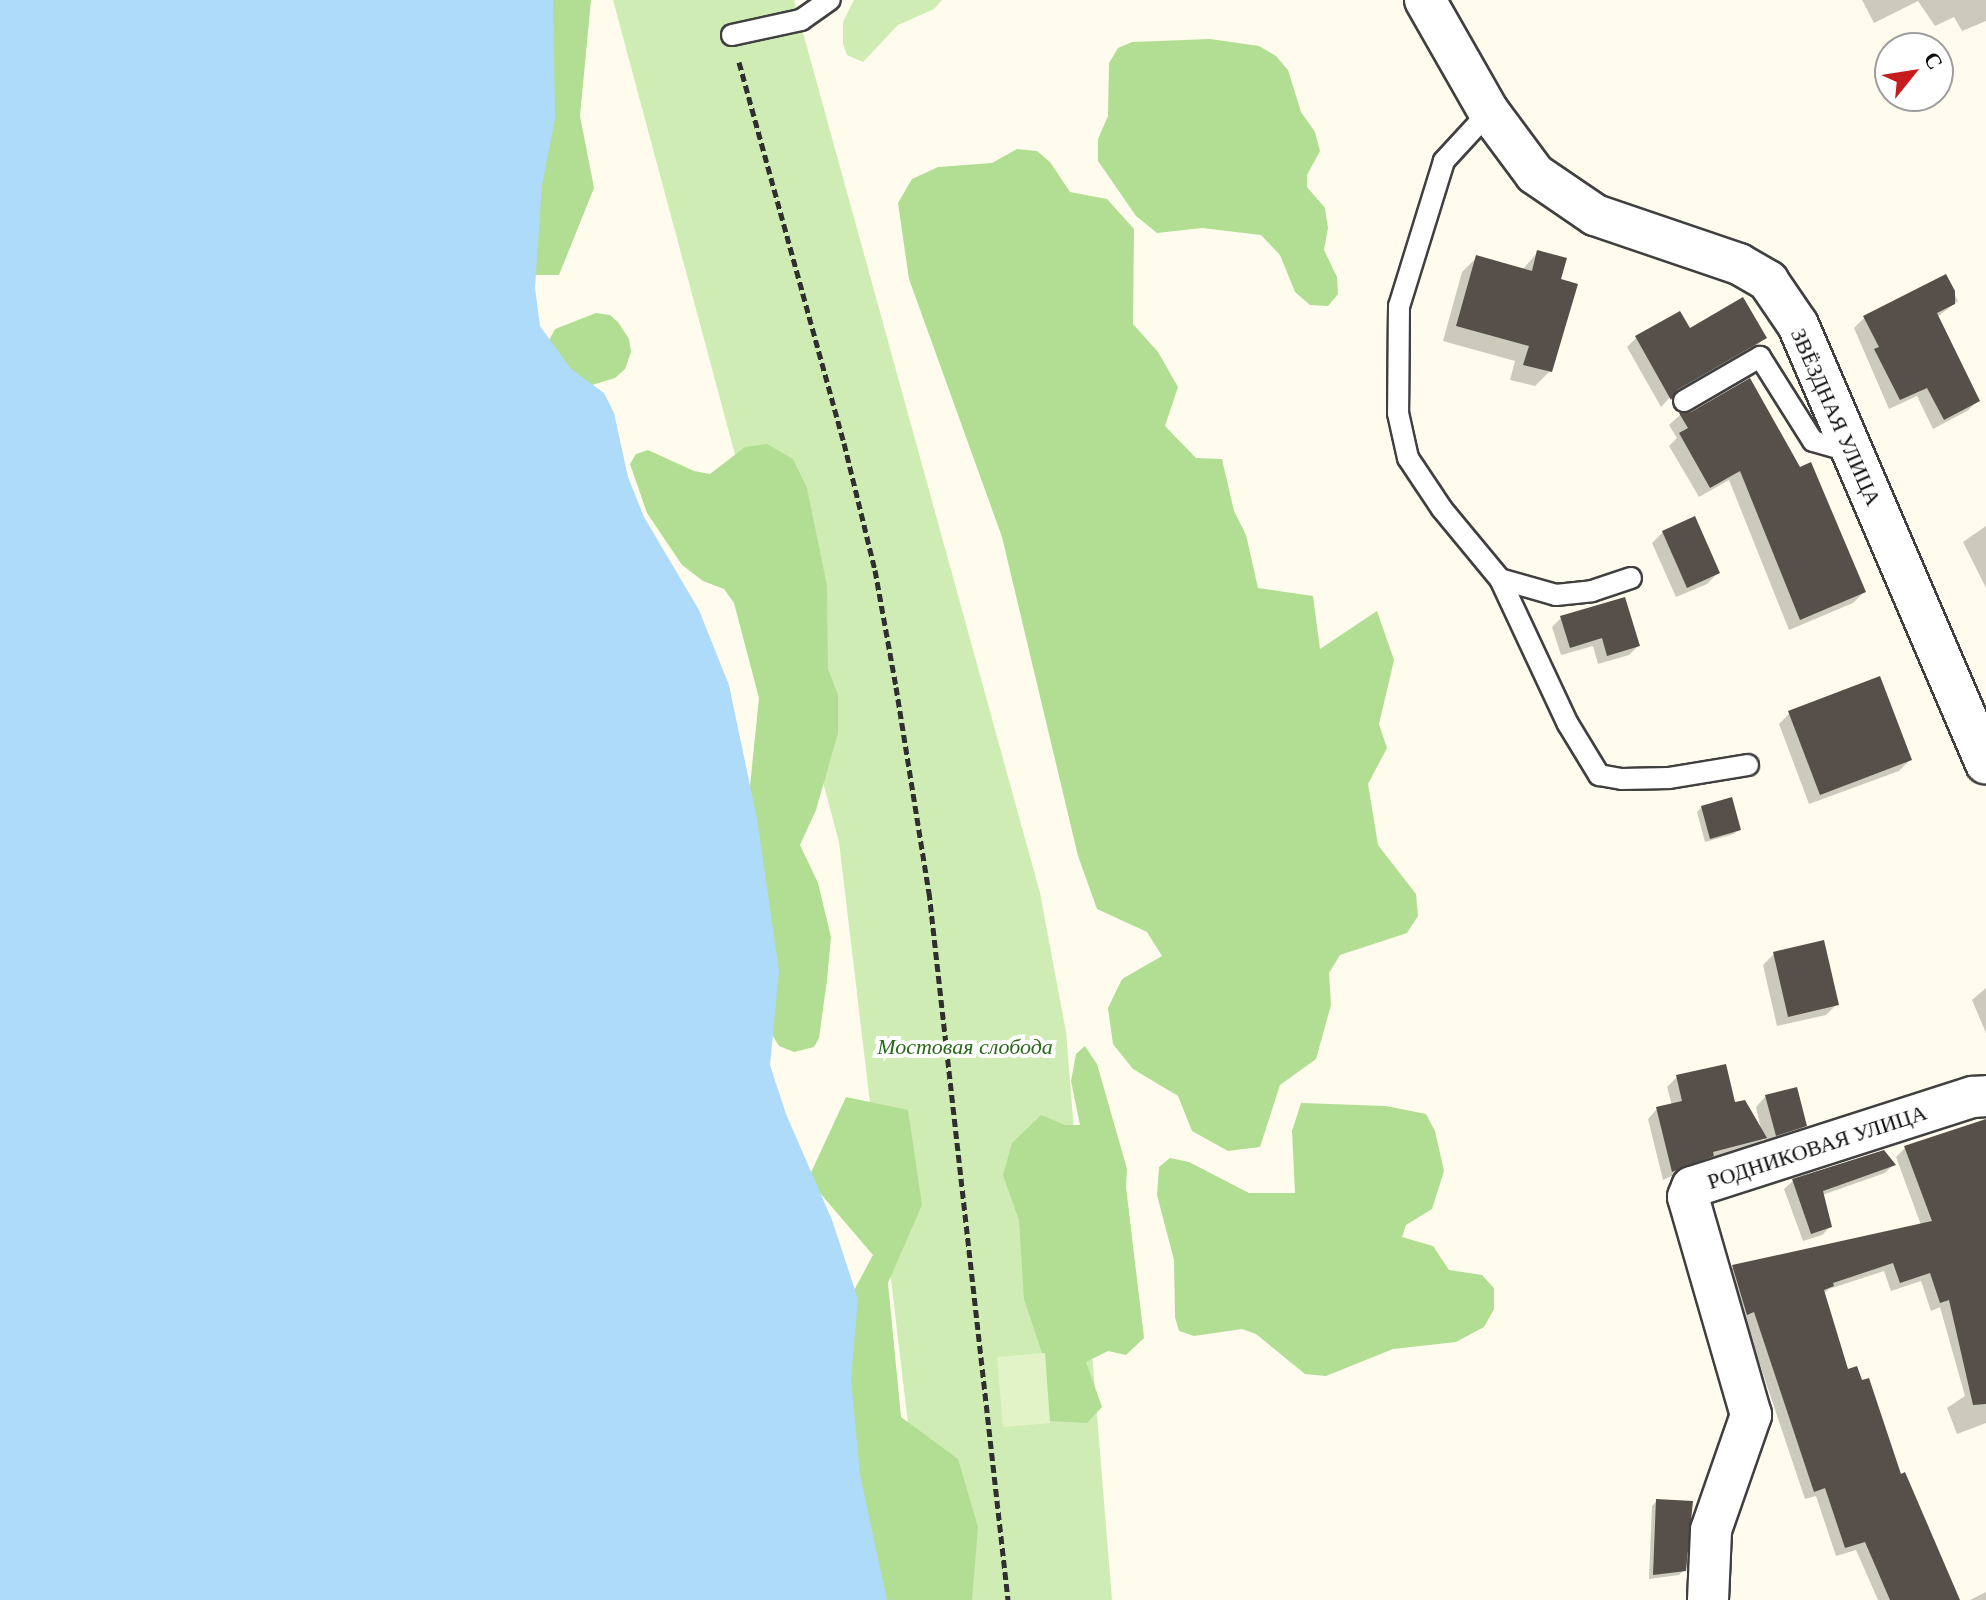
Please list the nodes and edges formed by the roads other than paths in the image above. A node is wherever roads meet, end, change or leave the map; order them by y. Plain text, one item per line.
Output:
1 (830, 0) edge
2 (1425, 0) edge
3 (732, 35) road end
4 (1489, 112) junction
5 (1684, 401) dead end
6 (1852, 452) junction
7 (1631, 578) dead end
8 (1500, 579) junction
9 (1986, 763) edge
10 (1748, 765) dead end
11 (1986, 1096) edge
12 (1708, 1600) edge

1 - 3 lane
2 - 4 street, ЗВЁЗДНАЯ УЛИЦА
4 - 6 street, ЗВЁЗДНАЯ УЛИЦА
4 - 8 lane
5 - 6 lane
6 - 9 street, ЗВЁЗДНАЯ УЛИЦА
7 - 8 lane
8 - 10 lane
11 - 12 street, РОДНИКОВАЯ УЛИЦА

